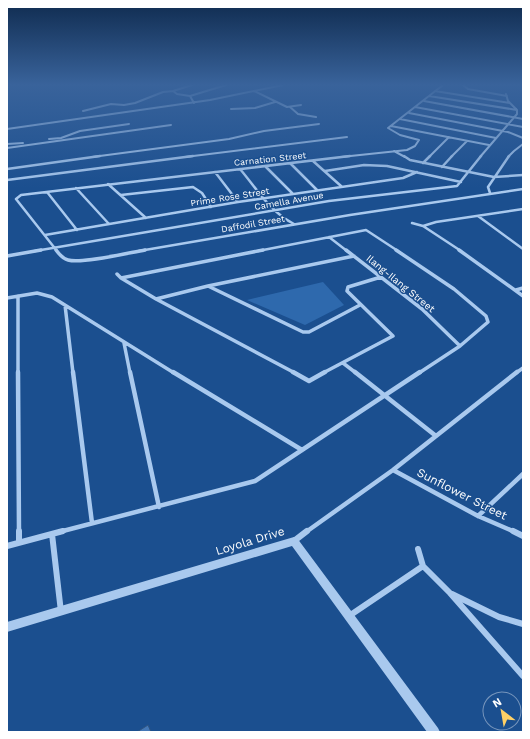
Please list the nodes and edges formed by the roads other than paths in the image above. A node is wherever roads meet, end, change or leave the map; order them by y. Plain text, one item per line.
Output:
1 (75, 119) edge
2 (400, 119) edge
3 (402, 119) edge
4 (443, 119) edge
5 (484, 119) edge
6 (513, 119) edge
7 (129, 124) dead end
8 (318, 124) dead end
9 (509, 124) junction
10 (171, 125) dead end
11 (391, 126) junction
12 (523, 127) edge
13 (7, 129) edge
14 (502, 131) junction
15 (347, 137) dead end
16 (449, 137) junction
17 (496, 138) junction
18 (523, 138) edge
19 (467, 141) junction
20 (7, 144) edge
21 (523, 144) edge
22 (489, 146) junction
23 (7, 148) edge
24 (394, 151) junction
25 (313, 161) junction
26 (290, 163) junction
27 (423, 163) junction
28 (266, 166) junction
29 (442, 167) junction
30 (7, 169) edge
31 (240, 169) junction
32 (325, 171) junction
33 (215, 172) junction
34 (417, 172) junction
35 (469, 172) junction
36 (523, 175) edge
37 (494, 177) junction
38 (7, 180) edge
39 (461, 182) junction
40 (108, 184) junction
41 (341, 186) junction
42 (76, 188) junction
43 (523, 189) edge
44 (317, 190) junction
45 (47, 192) junction
46 (490, 193) junction
47 (293, 194) junction
48 (121, 195) junction
49 (17, 197) joint
50 (264, 198) junction
51 (238, 202) junction
52 (211, 207) junction
53 (523, 209) edge
54 (274, 210) junction
55 (519, 210) junction
56 (523, 213) edge
57 (477, 216) junction
58 (146, 218) junction
59 (412, 223) dead end
60 (109, 224) junction
61 (294, 224) junction
62 (423, 226) junction
63 (77, 230) junction
64 (44, 235) junction
65 (329, 237) junction
66 (53, 248) junction
67 (523, 249) edge
68 (7, 256) edge
69 (354, 256) junction
70 (381, 277) junction
71 (208, 286) junction
72 (523, 288) edge
73 (516, 290) junction
74 (18, 296) junction
75 (523, 296) edge
76 (7, 298) edge
77 (156, 299) junction
78 (65, 305) junction
79 (360, 305) junction
80 (124, 343) junction
81 (460, 346) junction
82 (343, 363) junction
83 (523, 368) edge
84 (384, 396) junction
85 (436, 436) junction
86 (302, 450) junction
87 (393, 470) junction
88 (523, 474) edge
89 (159, 507) junction
90 (478, 516) junction
91 (92, 522) junction
92 (52, 534) junction
93 (523, 536) edge
94 (294, 541) junction
95 (19, 542) junction
96 (7, 546) edge
97 (418, 549) dead end
98 (423, 566) junction
99 (450, 593) junction
100 (61, 612) junction
101 (349, 616) junction
102 (523, 624) edge
103 (7, 627) edge
104 (523, 676) edge
105 (434, 732) edge

1 - 13 street
2 - 11 street
3 - 17 street
4 - 14 street
5 - 9 street
6 - 9 street
7 - 20 street
8 - 30 street
9 - 12 street
9 - 14 street
10 - 23 street
11 - 16 street
11 - 24 street, Carnation Street
14 - 17 street
14 - 18 street
15 - 38 street
16 - 19 street
16 - 27 street
17 - 22 street
19 - 22 street
19 - 29 street
21 - 37 street
22 - 35 street
24 - 25 street, Carnation Street
24 - 27 street
25 - 26 street, Carnation Street
25 - 32 street
26 - 28 street, Carnation Street
26 - 44 street
27 - 29 street
28 - 31 street, Carnation Street
28 - 47 street
29 - 35 street
31 - 33 street, Carnation Street
31 - 50 street
32 - 34 street
32 - 41 street
33 - 40 street, Carnation Street
33 - 51 street
34 - 39 street
34 - 41 street, Prime Rose Street
35 - 37 street
35 - 39 street
36 - 37 street
37 - 46 street
39 - 54 street, Camella Avenue
40 - 42 street, Carnation Street
40 - 48 street
41 - 44 street, Prime Rose Street
42 - 45 street, Carnation Street
42 - 60 street
43 - 46 street, Daffodil Street
44 - 47 street, Prime Rose Street
45 - 49 street, Carnation Street
45 - 63 street
46 - 61 street, Daffodil Street
47 - 50 street, Prime Rose Street
48 - 52 street
48 - 58 street
49 - 64 street, Daffodil Street
50 - 51 street, Prime Rose Street
50 - 54 street
51 - 52 street, Prime Rose Street
52 - 58 street, Prime Rose Street
53 - 55 street
54 - 61 street
54 - 66 street, Camella Avenue
55 - 56 street
55 - 57 street
57 - 62 street
57 - 67 street
58 - 60 street, Prime Rose Street
59 - 62 street
60 - 63 street, Prime Rose Street
61 - 66 street, Daffodil Street
62 - 73 street
63 - 64 street, Prime Rose Street
64 - 66 street, Daffodil Street
65 - 69 street, Ilang-Ilang Street
65 - 77 street
65 - 81 street
66 - 68 street, Camella Avenue
69 - 70 street, Ilang-Ilang Street
69 - 71 street
70 - 79 street
70 - 81 street, Ilang-Ilang Street
71 - 77 street
71 - 79 street
72 - 73 street
73 - 75 street
74 - 76 street
74 - 78 street
74 - 95 street
77 - 82 street
78 - 80 street
78 - 91 street
79 - 82 street
80 - 86 street
80 - 89 street
81 - 84 street
82 - 84 street
83 - 85 street, Loyola Drive
84 - 85 street
84 - 86 street
85 - 87 street, Loyola Drive
86 - 89 street
87 - 90 street, Sunflower Street
87 - 94 street, Loyola Drive
88 - 90 street
89 - 91 street
90 - 93 street, Sunflower Street
91 - 92 street
92 - 95 street
92 - 100 street
94 - 100 street, Loyola Drive
94 - 101 street
95 - 96 street
97 - 98 street
98 - 99 street
98 - 101 street
99 - 102 street
99 - 104 street
100 - 103 street, Loyola Drive
101 - 105 street

